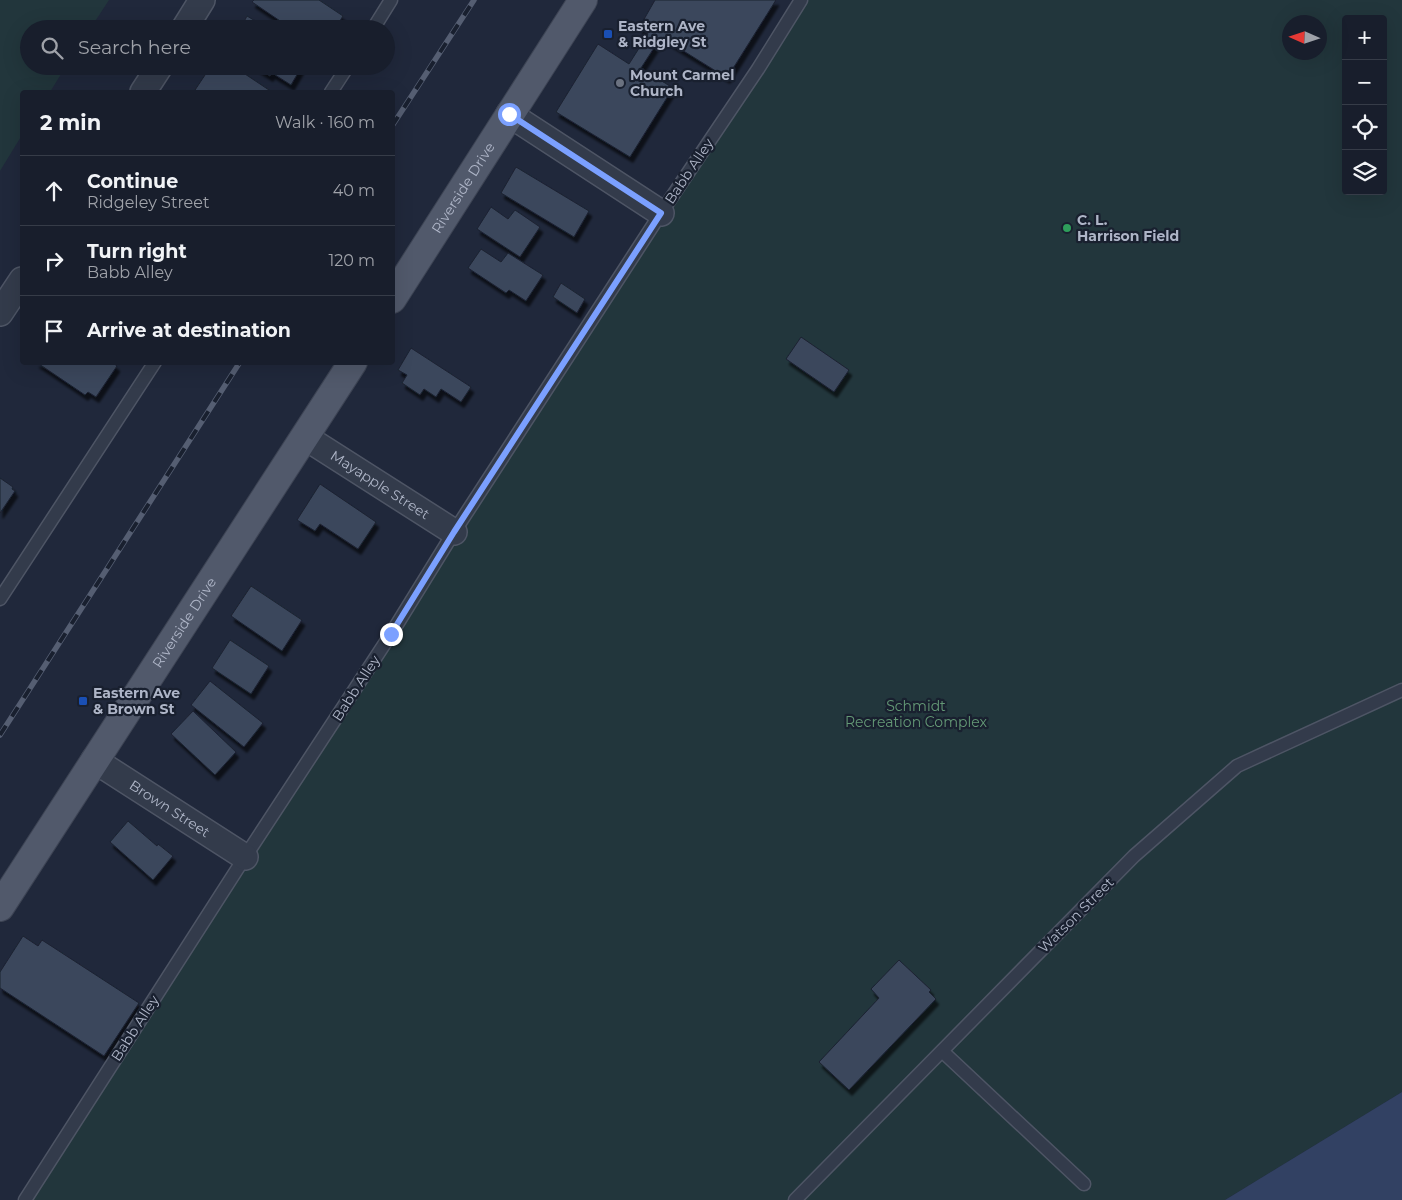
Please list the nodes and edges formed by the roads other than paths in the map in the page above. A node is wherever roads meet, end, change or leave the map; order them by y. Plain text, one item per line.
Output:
1 (202, 0) edge
2 (391, 0) edge
3 (583, 0) edge
4 (801, 0) edge
5 (190, 20) edge
6 (378, 20) edge
7 (154, 75) edge
8 (342, 75) edge
9 (144, 90) edge
10 (332, 90) edge
11 (509, 114) junction
12 (661, 213) junction
13 (20, 283) edge
14 (395, 294) edge
15 (0, 313) edge
16 (153, 365) edge
17 (350, 365) edge
18 (305, 437) junction
19 (454, 532) junction
20 (0, 599) edge
21 (1402, 690) edge
22 (94, 760) junction
23 (245, 857) junction
24 (0, 907) edge
25 (942, 1050) junction
26 (1084, 1184) dead end
27 (25, 1200) edge
28 (794, 1200) edge

1 - 5 street
2 - 6 lane
3 - 11 main road, Riverside Drive
4 - 12 lane, Babb Alley
7 - 9 street
8 - 10 lane
11 - 12 street
11 - 14 main road, Riverside Drive
12 - 19 lane, Babb Alley
13 - 15 street
16 - 20 lane
17 - 18 main road, Riverside Drive
18 - 19 street, Mayapple Street
18 - 22 main road, Riverside Drive
19 - 23 lane, Babb Alley
21 - 25 lane, Watson Street
22 - 23 street, Brown Street
22 - 24 main road, Riverside Drive
23 - 27 lane, Babb Alley
25 - 26 lane
25 - 28 lane, Watson Street

